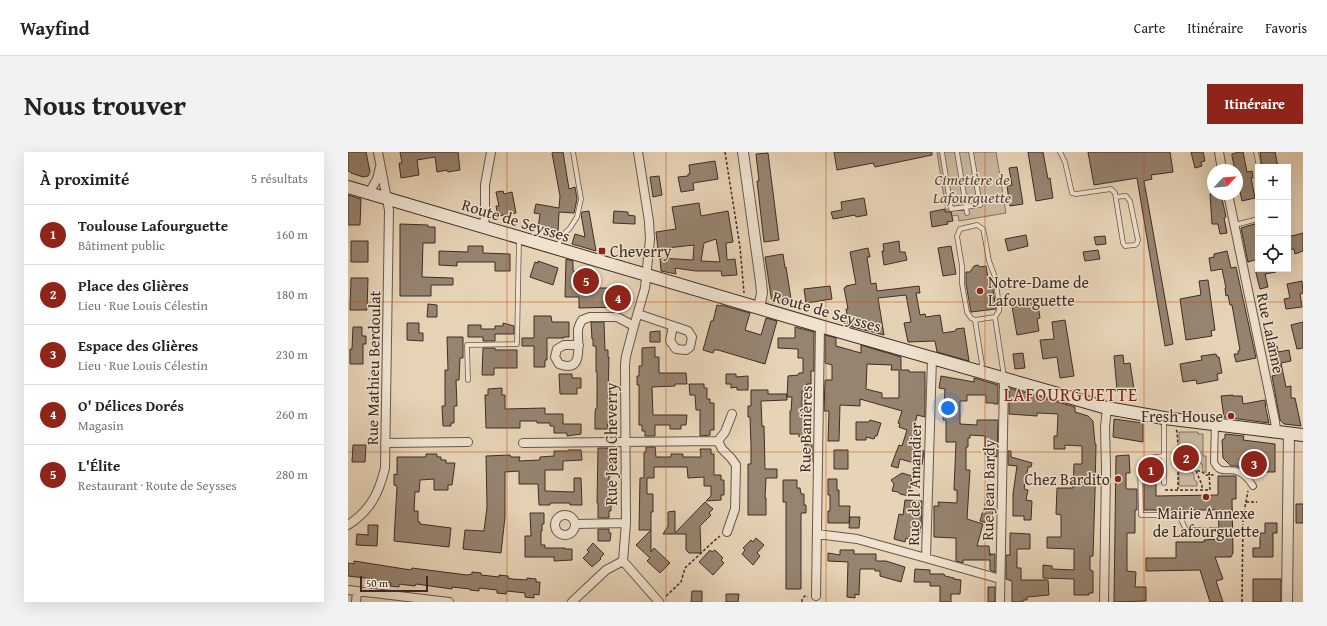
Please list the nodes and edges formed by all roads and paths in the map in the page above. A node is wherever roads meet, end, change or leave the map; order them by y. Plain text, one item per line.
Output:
1 (378, 152) edge
2 (491, 152) edge
3 (573, 152) edge
4 (638, 152) edge
5 (725, 152) edge
6 (743, 152) edge
7 (942, 152) edge
8 (957, 152) edge
9 (971, 152) edge
10 (1060, 152) edge
11 (1219, 152) edge
12 (1256, 152) edge
13 (1221, 164) edge
14 (1258, 164) edge
15 (380, 166) junction
16 (348, 187) edge
17 (369, 193) junction
18 (1116, 197) junction
19 (388, 199) junction
20 (1229, 200) edge
21 (966, 207) junction
22 (967, 214) dead end
23 (1255, 220) edge
24 (1234, 225) junction
25 (484, 227) junction
26 (519, 237) junction
27 (558, 249) junction
28 (646, 274) junction
29 (744, 303) junction
30 (759, 308) junction
31 (638, 314) junction
32 (995, 317) junction
33 (975, 320) junction
34 (634, 326) junction
35 (673, 326) dead end
36 (820, 326) junction
37 (579, 345) dead end
38 (932, 358) junction
39 (980, 372) junction
40 (1004, 379) junction
41 (468, 380) dead end
42 (1107, 408) junction
43 (732, 414) dead end
44 (1168, 418) junction
45 (1215, 424) junction
46 (1276, 431) junction
47 (1289, 433) junction
48 (1303, 435) edge
49 (718, 441) junction
50 (468, 442) dead end
51 (625, 442) junction
52 (385, 443) junction
53 (523, 443) dead end
54 (1178, 447) junction
55 (1164, 456) junction
56 (1209, 468) dead end
57 (1196, 471) junction
58 (1218, 474) dead end
59 (1210, 475) junction
60 (1164, 483) joint
61 (1250, 486) joint
62 (1178, 490) junction
63 (1202, 490) junction
64 (1246, 502) junction
65 (1257, 502) dead end
66 (626, 523) junction
67 (576, 524) dead end
68 (348, 525) edge
69 (1216, 530) dead end
70 (727, 532) joint
71 (817, 534) junction
72 (926, 558) junction
73 (623, 562) junction
74 (1000, 580) junction
75 (348, 590) edge
76 (357, 591) junction
77 (816, 596) dead end
78 (662, 600) edge
79 (356, 602) edge
80 (444, 602) edge
81 (572, 602) edge
82 (1000, 602) edge
83 (1104, 602) edge
84 (1242, 602) edge
85 (1287, 602) edge

1 - 15 street, Rue Mathieu Berdoulat
2 - 25 street
3 - 27 lane
4 - 28 street, Rue Jean Cheverry
5 - 29 path
6 - 30 street
7 - 21 lane
8 - 21 lane
9 - 21 lane
10 - 18 lane
11 - 13 street
12 - 14 lane
15 - 17 street
15 - 19 street, Rue Mathieu Berdoulat
16 - 17 main road, Route de Seysses
17 - 19 main road, Route de Seysses
18 - 18 lane
19 - 25 main road, Route de Seysses
19 - 52 street, Rue Mathieu Berdoulat
20 - 24 street, Rue Lalanne
21 - 22 lane
23 - 24 lane
24 - 46 street, Rue Lalanne
25 - 26 main road, Route de Seysses
26 - 27 main road, Route de Seysses
26 - 41 lane
27 - 28 main road, Route de Seysses
28 - 29 main road, Route de Seysses
28 - 31 street, Rue Jean Cheverry
29 - 30 main road, Route de Seysses
30 - 36 main road, Route de Seysses
31 - 34 street, Rue Jean Cheverry
31 - 35 street
32 - 33 lane
32 - 33 lane
32 - 40 lane
33 - 39 lane
34 - 37 street
34 - 51 street, Rue Jean Cheverry
36 - 38 main road, Route de Seysses
36 - 71 street, Rue Banières
38 - 39 main road, Route de Seysses
38 - 72 street, Rue de l'Amandier
39 - 40 main road, Route de Seysses
40 - 42 main road, Route de Seysses
40 - 74 street, Rue Jean Bardy
42 - 44 main road, Route de Seysses
42 - 83 street
43 - 49 street
44 - 45 main road, Route de Seysses
44 - 54 path
44 - 55 lane
45 - 46 main road, Route de Seysses
45 - 61 street
46 - 47 main road, Route de Seysses
47 - 48 main road, Route de Seysses
47 - 85 street
49 - 51 street
49 - 70 street
50 - 52 street
51 - 53 street
51 - 66 street, Rue Jean Cheverry
52 - 68 street, Rue Mathieu Berdoulat
54 - 57 path
54 - 62 path
55 - 60 lane
55 - 69 lane
56 - 59 path
57 - 59 path
57 - 63 path
58 - 59 path
59 - 63 path
60 - 62 path
61 - 64 path
62 - 63 path
64 - 65 path
64 - 84 path
66 - 67 street
66 - 73 street, Rue Jean Cheverry
70 - 78 path
71 - 72 street
71 - 77 street, Rue Banières
72 - 74 street, Rue de l'Amandier
73 - 78 street
73 - 81 street
74 - 82 street, Rue Jean Bardy
75 - 76 street
76 - 79 street
76 - 80 street

